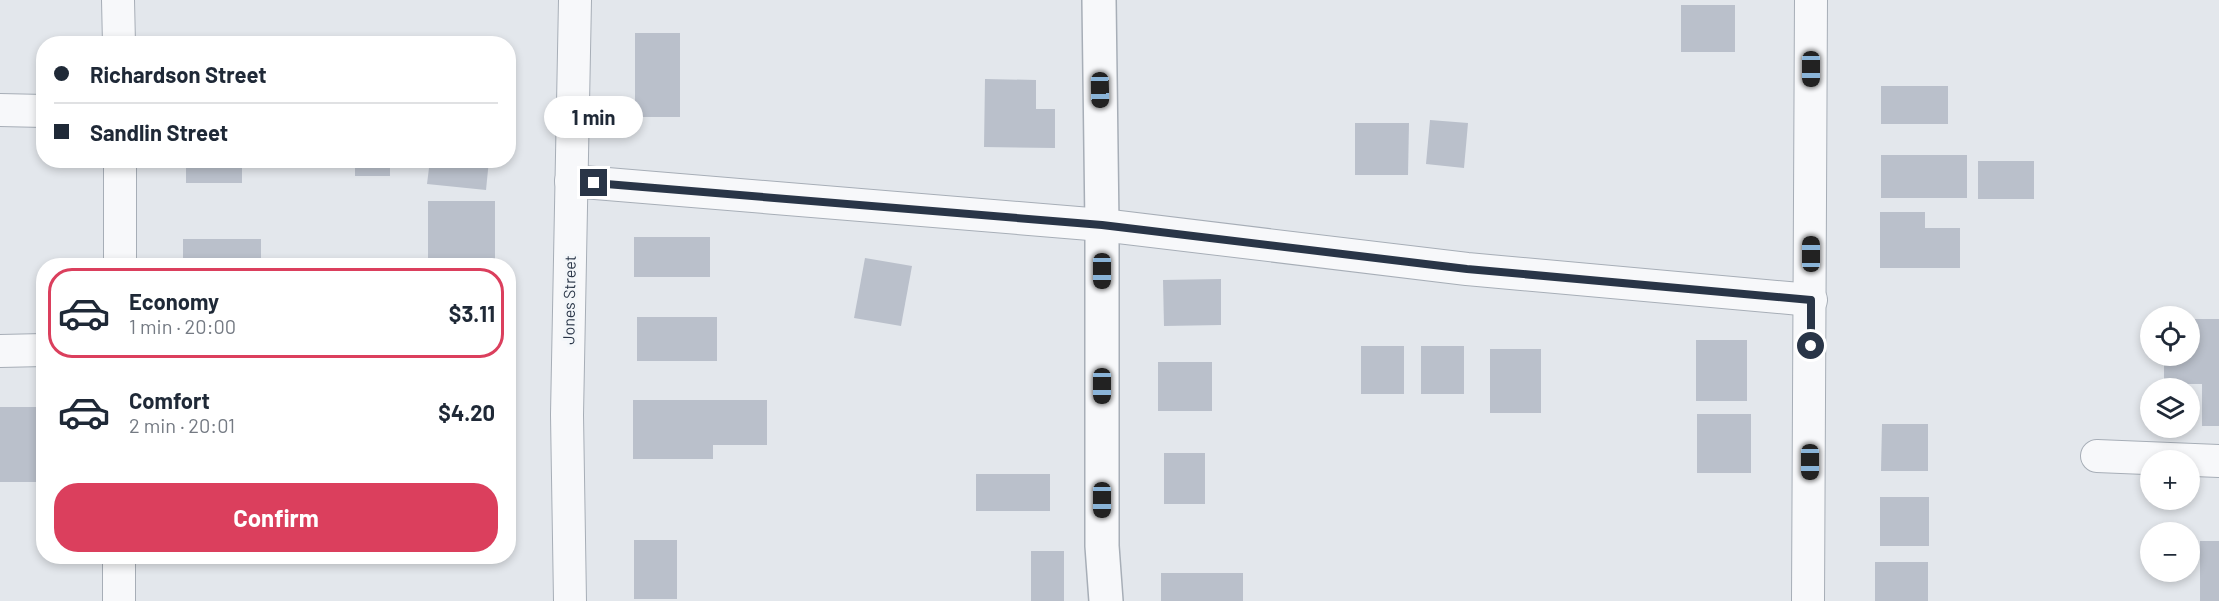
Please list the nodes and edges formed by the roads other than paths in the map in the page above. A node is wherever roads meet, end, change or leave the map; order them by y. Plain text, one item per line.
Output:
1 (118, 0) edge
2 (575, 0) edge
3 (1099, 0) edge
4 (1811, 0) edge
5 (118, 36) edge
6 (0, 110) edge
7 (36, 111) edge
8 (120, 168) edge
9 (571, 181) junction
10 (1102, 225) junction
11 (120, 258) edge
12 (1811, 300) junction
13 (36, 350) edge
14 (0, 351) edge
15 (2097, 456) dead end
16 (2219, 461) edge
17 (119, 564) edge
18 (119, 601) edge
19 (570, 601) edge
20 (1106, 601) edge
21 (1808, 601) edge

1 - 5 street
2 - 9 street, Jones Street
3 - 10 street
4 - 12 street
6 - 7 street
8 - 11 street
9 - 10 street
9 - 19 street, Jones Street
10 - 12 street
10 - 20 street
12 - 21 street
13 - 14 street
15 - 16 street
17 - 18 street

